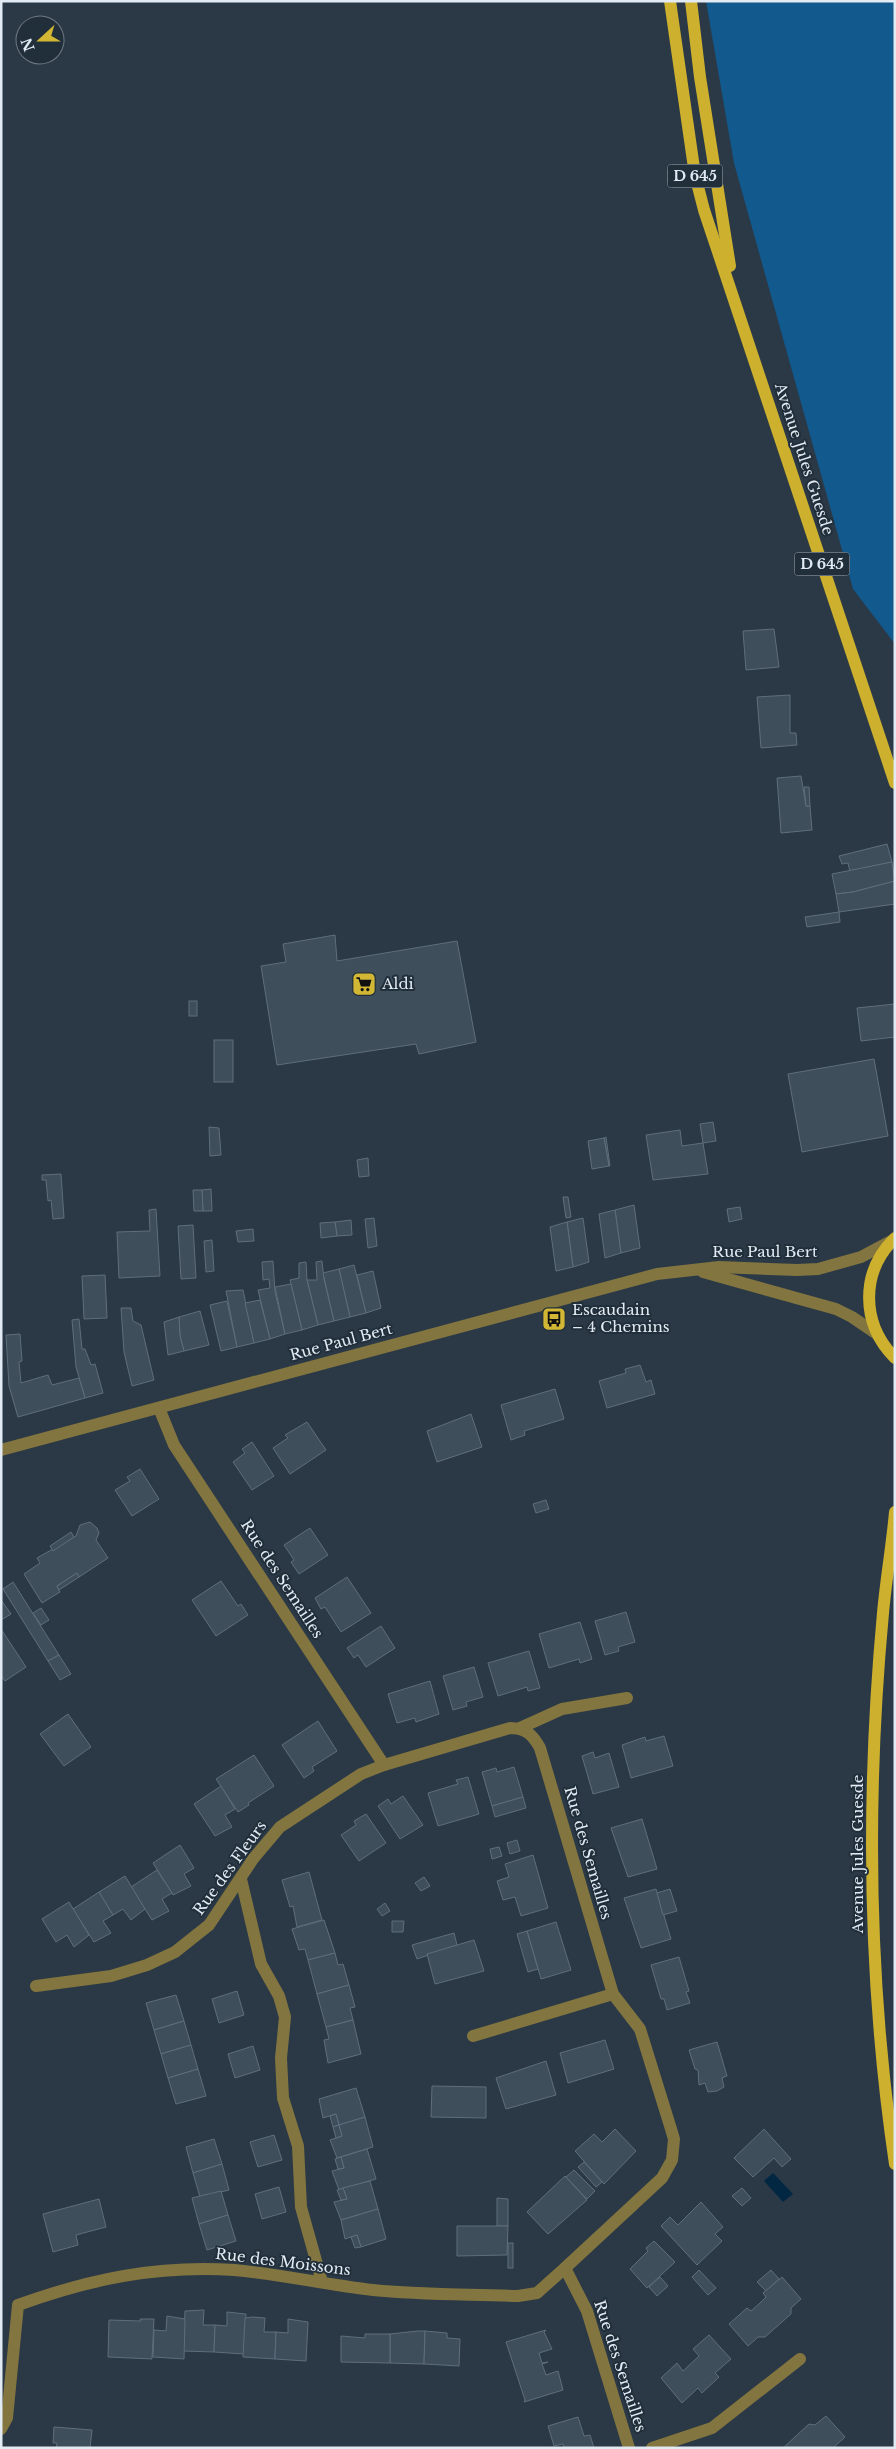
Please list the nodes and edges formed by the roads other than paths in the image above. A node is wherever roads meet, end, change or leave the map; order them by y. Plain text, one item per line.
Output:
1 (670, 1) edge
2 (691, 1) edge
3 (749, 344) junction
4 (895, 783) edge
5 (894, 1239) edge
6 (691, 1269) junction
7 (877, 1334) junction
8 (892, 1355) edge
9 (895, 1368) edge
10 (159, 1408) junction
11 (1, 1450) edge
12 (895, 1512) edge
13 (893, 1541) edge
14 (627, 1698) dead end
15 (520, 1728) junction
16 (384, 1765) junction
17 (241, 1879) junction
18 (36, 1986) dead end
19 (613, 1994) junction
20 (473, 2036) dead end
21 (895, 2164) edge
22 (565, 2268) junction
23 (322, 2282) junction
24 (464, 2294) joint
25 (800, 2359) dead end
26 (1, 2429) edge
27 (629, 2448) edge
28 (652, 2448) edge

1 - 3 main road, Avenue Jules Guesde / D 645
2 - 3 main road, Avenue Jules Guesde / D 645
3 - 4 main road, Avenue Jules Guesde / D 645
5 - 6 street, Rue Paul Bert
5 - 7 main road
6 - 7 street, Rue Paul Bert
6 - 10 street, Rue Paul Bert
7 - 8 main road
8 - 9 main road
10 - 11 street, Rue Paul Bert
10 - 16 street, Rue des Semailles
12 - 13 main road, Avenue Jules Guesde
13 - 21 main road, Avenue Jules Guesde
14 - 15 street
15 - 16 street
15 - 19 street, Rue des Semailles
16 - 17 street, Rue des Fleurs
17 - 18 street, Rue des Fleurs
17 - 23 street
19 - 20 street
19 - 22 street, Rue des Semailles
22 - 24 street, Rue des Semailles
22 - 27 street, Rue des Semailles
23 - 24 street, Rue des Moissons
23 - 26 street, Rue des Moissons
25 - 28 street, Rue des Semailles

